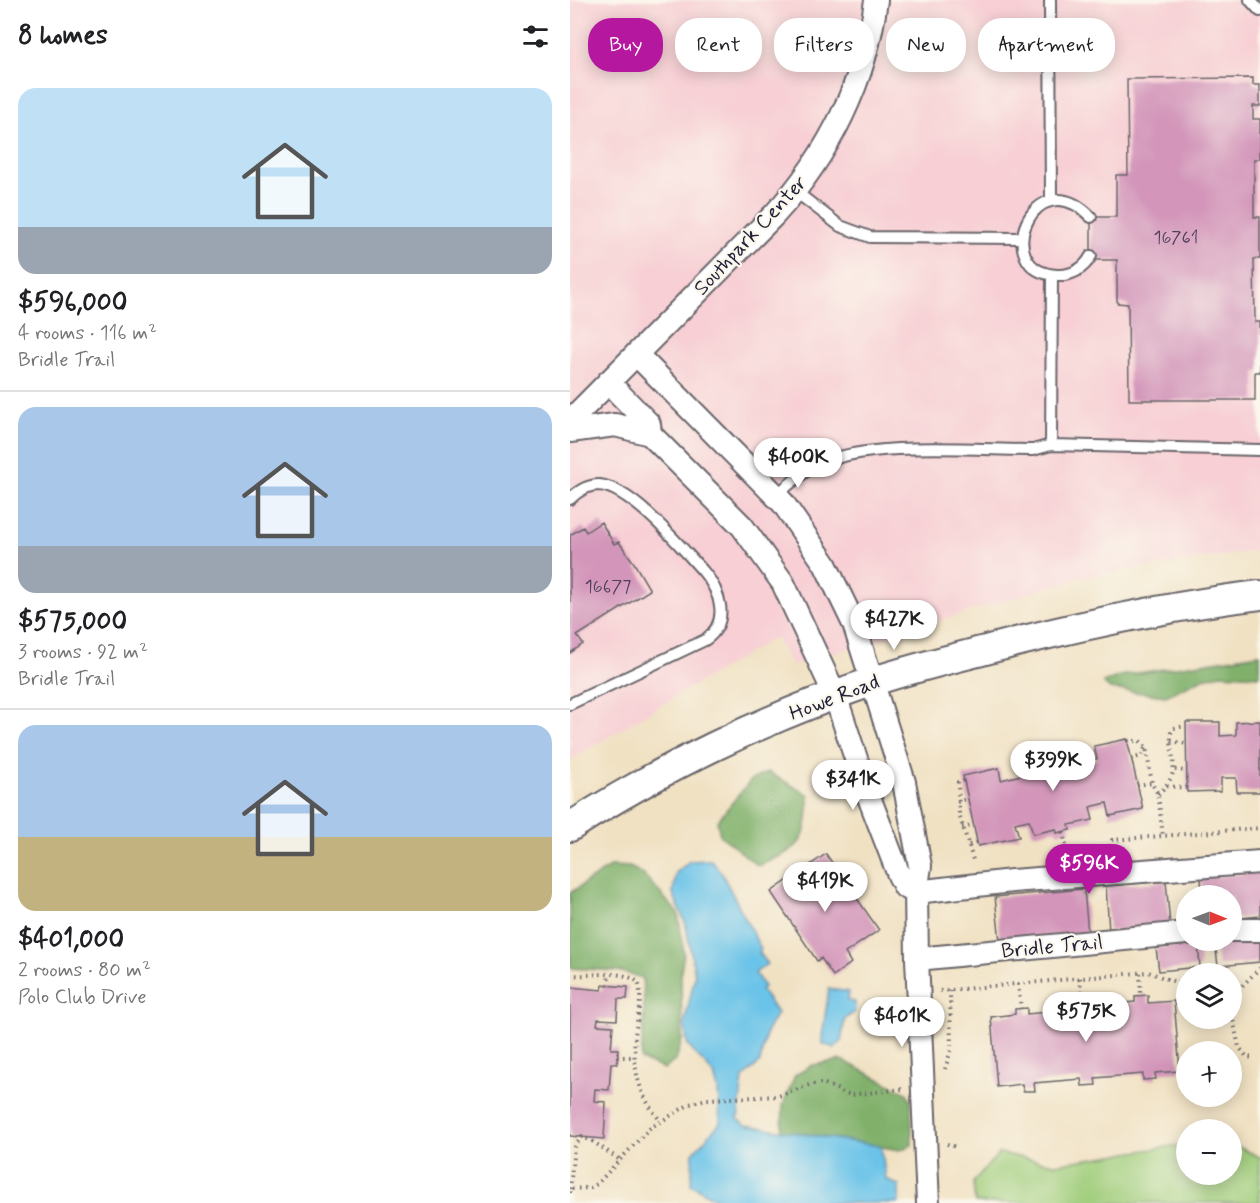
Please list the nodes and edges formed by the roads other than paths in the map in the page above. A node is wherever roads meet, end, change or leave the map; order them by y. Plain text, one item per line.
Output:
1 (876, 0) edge
2 (1050, 0) edge
3 (1250, 0) edge
4 (1260, 11) edge
5 (795, 191) junction
6 (1051, 201) junction
7 (1091, 217) dead end
8 (1022, 238) junction
9 (1091, 256) dead end
10 (1052, 275) junction
11 (636, 354) junction
12 (608, 382) junction
13 (570, 421) edge
14 (570, 431) edge
15 (650, 434) junction
16 (1052, 446) junction
17 (1260, 450) edge
18 (776, 495) junction
19 (570, 499) edge
20 (1260, 595) edge
21 (874, 681) junction
22 (835, 695) junction
23 (570, 704) edge
24 (570, 827) edge
25 (1260, 862) edge
26 (916, 892) junction
27 (1242, 930) edge
28 (1260, 930) edge
29 (1176, 934) edge
30 (917, 958) junction
31 (928, 1203) edge

1 - 5 street, Southpark Center
2 - 6 lane
3 - 4 lane
5 - 8 lane
5 - 11 street, Southpark Center
6 - 7 lane
6 - 8 lane
8 - 10 lane
9 - 10 lane
10 - 16 lane
11 - 12 street, Southpark Center
11 - 18 street
12 - 13 street, Southpark Center
12 - 15 street
14 - 15 street
15 - 22 street
16 - 17 lane
16 - 18 lane
18 - 21 street
19 - 23 lane
20 - 21 street, Howe Road
21 - 22 street, Howe Road
21 - 26 street
22 - 24 street, Howe Road
22 - 26 street
25 - 26 street
26 - 30 street
27 - 28 street
29 - 30 street, Bridle Trail
30 - 31 street

